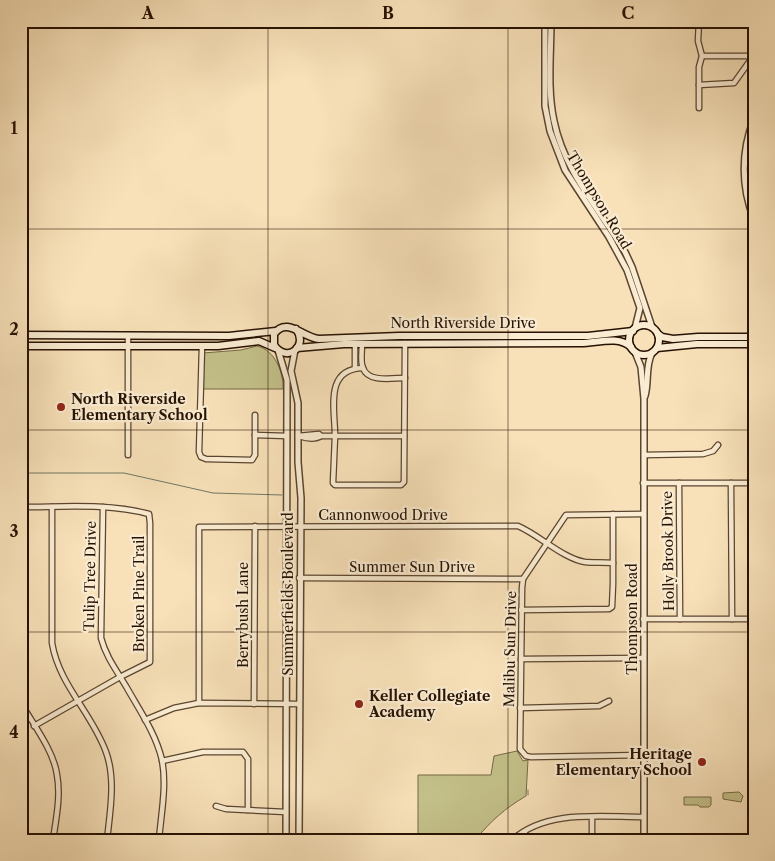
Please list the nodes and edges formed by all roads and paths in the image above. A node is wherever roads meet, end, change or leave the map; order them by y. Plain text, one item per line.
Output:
1 (545, 21) edge
2 (698, 21) edge
3 (551, 22) edge
4 (702, 56) junction
5 (753, 56) edge
6 (699, 85) junction
7 (548, 98) junction
8 (700, 108) dead end
9 (754, 119) edge
10 (754, 219) edge
11 (630, 268) junction
12 (652, 327) junction
13 (296, 329) junction
14 (634, 330) junction
15 (276, 331) junction
16 (658, 334) junction
17 (21, 335) edge
18 (128, 336) junction
19 (754, 336) edge
20 (496, 340) junction
21 (405, 343) junction
22 (359, 344) junction
23 (754, 344) edge
24 (21, 346) edge
25 (128, 346) junction
26 (202, 346) junction
27 (277, 349) junction
28 (296, 349) junction
29 (633, 350) junction
30 (655, 351) junction
31 (355, 368) junction
32 (363, 368) junction
33 (405, 378) junction
34 (644, 399) junction
35 (255, 415) dead end
36 (255, 436) junction
37 (287, 436) junction
38 (298, 436) junction
39 (335, 436) junction
40 (404, 436) junction
41 (718, 445) dead end
42 (128, 455) dead end
43 (644, 455) junction
44 (643, 483) junction
45 (679, 483) junction
46 (731, 483) junction
47 (754, 483) edge
48 (103, 506) junction
49 (21, 507) edge
50 (52, 507) junction
51 (613, 514) junction
52 (643, 514) junction
53 (255, 526) junction
54 (287, 526) junction
55 (300, 526) junction
56 (547, 542) junction
57 (613, 562) junction
58 (300, 578) junction
59 (524, 579) junction
60 (521, 610) junction
61 (643, 619) junction
62 (680, 619) junction
63 (732, 619) junction
64 (754, 619) edge
65 (643, 658) junction
66 (521, 659) junction
67 (120, 677) junction
68 (78, 701) junction
69 (609, 701) dead end
70 (21, 703) edge
71 (199, 703) junction
72 (254, 704) junction
73 (286, 704) junction
74 (299, 704) junction
75 (520, 708) junction
76 (145, 720) junction
77 (34, 726) junction
78 (643, 756) junction
79 (162, 761) junction
80 (216, 806) dead end
81 (248, 810) junction
82 (286, 812) junction
83 (592, 817) junction
84 (643, 817) junction
85 (524, 832) junction
86 (53, 840) edge
87 (107, 840) edge
88 (159, 840) edge
89 (286, 840) edge
90 (299, 840) edge
91 (512, 840) edge
92 (529, 840) edge
93 (592, 840) edge
94 (644, 840) edge

1 - 3 street
1 - 7 street, Thompson Road
2 - 4 street
3 - 7 street, Thompson Road
4 - 5 street
4 - 6 street
5 - 6 street
6 - 8 street
7 - 11 street, Thompson Road
9 - 10 street
11 - 12 street, Thompson Road
11 - 14 street, Thompson Road
12 - 14 main road, North Riverside Drive
12 - 16 main road
13 - 15 main road, North Riverside Drive
13 - 20 main road, North Riverside Drive
13 - 28 main road
14 - 20 main road, North Riverside Drive
14 - 29 main road
15 - 18 main road, North Riverside Drive
15 - 27 main road
16 - 19 main road
16 - 30 main road
17 - 18 main road, North Riverside Drive
18 - 25 street
20 - 21 main road, North Riverside Drive
20 - 29 main road, North Riverside Drive
21 - 22 main road, North Riverside Drive
21 - 33 street
22 - 28 main road, North Riverside Drive
22 - 31 street
22 - 32 street
23 - 30 main road, North Riverside Drive
24 - 25 main road, North Riverside Drive
25 - 26 main road, North Riverside Drive
25 - 42 street
26 - 27 main road, North Riverside Drive
26 - 36 street
27 - 28 main road, North Riverside Drive
27 - 37 street, Summerfields Boulevard
28 - 38 street, Summerfields Boulevard
29 - 30 main road, North Riverside Drive
29 - 34 street, Thompson Road
30 - 34 street, Thompson Road
31 - 32 street
31 - 39 street
32 - 33 street
33 - 40 street
34 - 43 street, Thompson Road
35 - 36 street
36 - 37 street
37 - 38 street
37 - 54 street, Summerfields Boulevard
38 - 39 street
38 - 55 street, Summerfields Boulevard
39 - 40 street
39 - 40 street
41 - 43 street
43 - 44 street, Thompson Road
44 - 45 street
44 - 52 street, Thompson Road
45 - 46 street
45 - 62 street, Holly Brook Drive
46 - 47 street
46 - 63 street
48 - 50 street
48 - 67 street, Tulip Tree Drive
48 - 67 street, Broken Pine Trail
49 - 50 street
50 - 68 street
51 - 52 street, Malibu Sun Drive
51 - 56 street, Malibu Sun Drive
51 - 57 street
52 - 61 street, Thompson Road
53 - 54 street, Cannonwood Drive
53 - 71 street, Cannonwood Drive
53 - 72 street, Berrybush Lane
54 - 55 street, Cannonwood Drive
54 - 73 street, Summerfields Boulevard
55 - 56 street, Cannonwood Drive
55 - 58 street, Summerfields Boulevard
56 - 57 street, Cannonwood Drive
56 - 59 street, Malibu Sun Drive
57 - 60 street
58 - 59 street, Summer Sun Drive
58 - 74 street, Summerfields Boulevard
59 - 60 street, Malibu Sun Drive
60 - 66 street, Malibu Sun Drive
61 - 62 street
61 - 65 street, Thompson Road
62 - 63 street
63 - 64 street
65 - 66 street
65 - 78 street, Thompson Road
66 - 75 street, Malibu Sun Drive
67 - 68 street, Broken Pine Trail
67 - 76 street, Tulip Tree Drive
68 - 77 street, Broken Pine Trail
68 - 87 street
69 - 75 street
70 - 77 street
71 - 72 street
71 - 76 street
72 - 73 street
73 - 74 street
73 - 82 street, Summerfields Boulevard
74 - 90 street, Summerfields Boulevard
75 - 78 street, Malibu Sun Drive
76 - 79 street, Tulip Tree Drive
77 - 86 street
78 - 84 street, Thompson Road
79 - 81 street
79 - 88 street, Tulip Tree Drive
80 - 81 street
81 - 82 street
82 - 89 street, Summerfields Boulevard
83 - 84 street
83 - 85 street
83 - 93 street
84 - 94 street, Thompson Road
85 - 91 street
85 - 92 street

